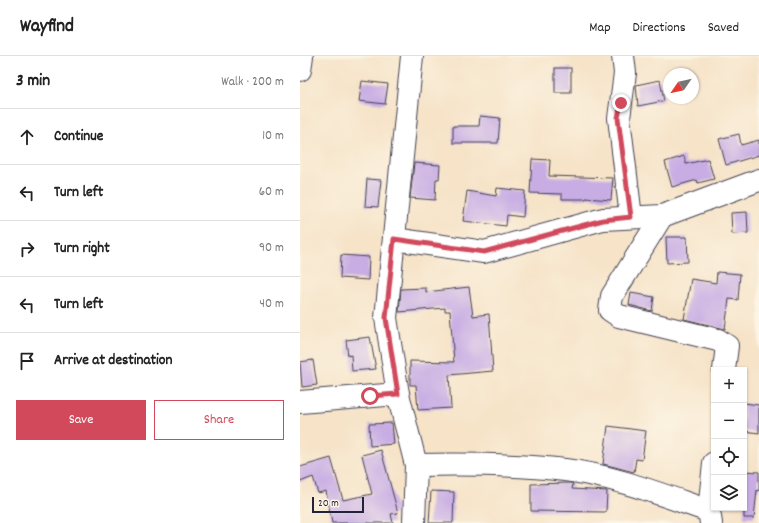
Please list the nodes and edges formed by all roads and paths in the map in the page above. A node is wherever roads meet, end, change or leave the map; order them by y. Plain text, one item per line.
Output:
1 (302, 56) edge
2 (412, 56) edge
3 (623, 56) edge
4 (300, 70) edge
5 (759, 180) edge
6 (662, 216) junction
7 (631, 217) junction
8 (394, 239) junction
9 (724, 367) edge
10 (398, 394) junction
11 (300, 402) edge
12 (416, 465) junction
13 (713, 475) edge
14 (710, 517) edge
15 (414, 523) edge

1 - 4 street
2 - 8 street
3 - 7 street
5 - 6 street
6 - 7 street
6 - 9 street
7 - 8 street
8 - 10 street
10 - 11 street
10 - 12 street
12 - 14 street
12 - 15 street
13 - 14 street

